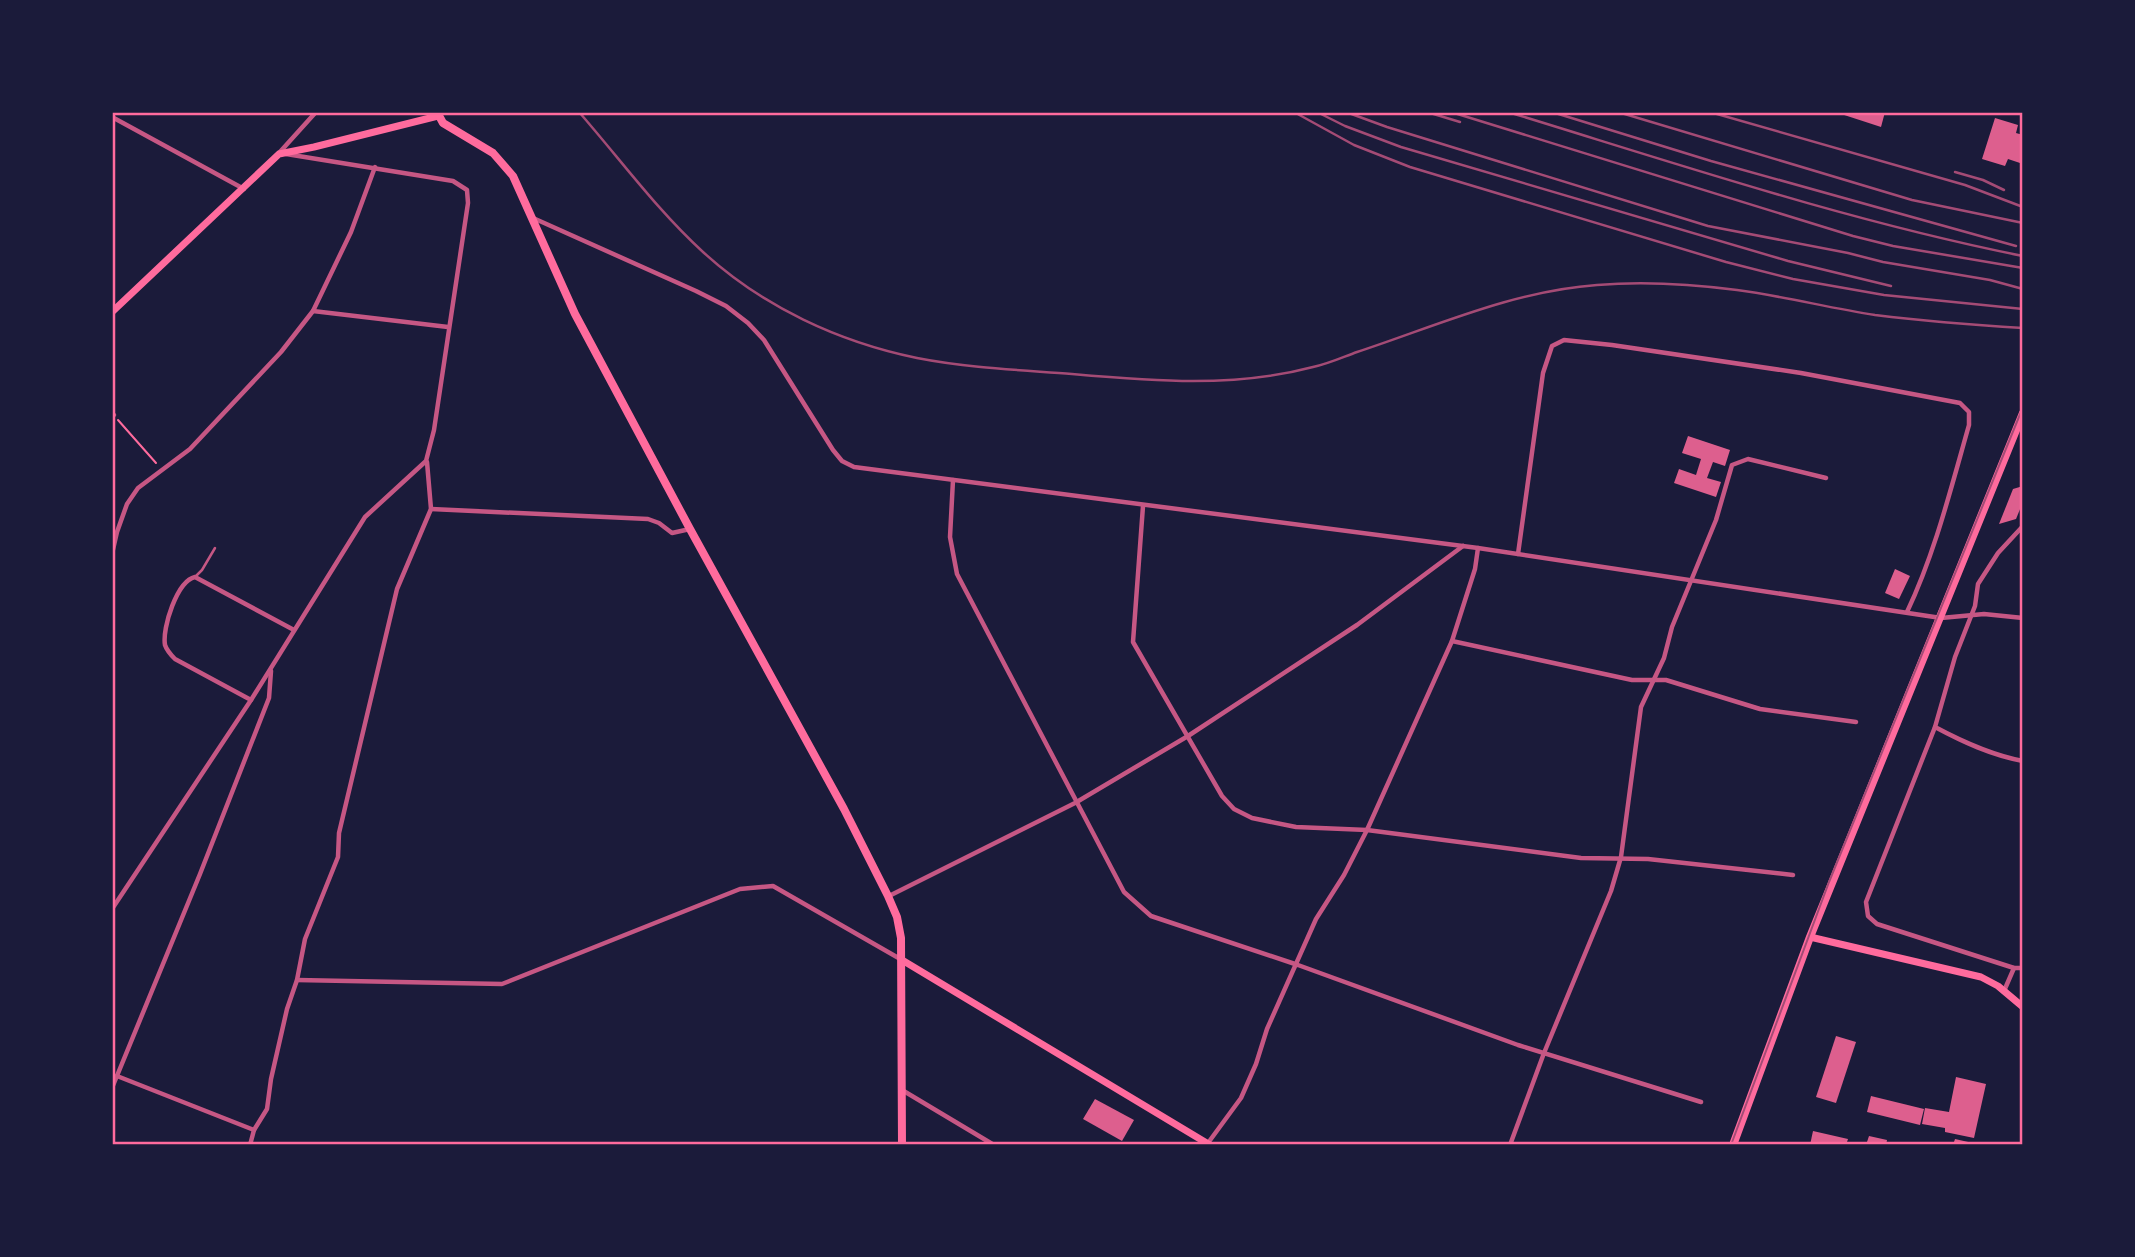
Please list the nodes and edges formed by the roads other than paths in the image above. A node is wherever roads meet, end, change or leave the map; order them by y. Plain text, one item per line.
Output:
1 (316, 112) edge
2 (438, 114) edge
3 (112, 117) edge
4 (279, 153) junction
5 (374, 167) junction
6 (244, 189) junction
7 (532, 218) junction
8 (313, 311) junction
9 (112, 313) edge
10 (448, 327) junction
11 (2023, 413) edge
12 (426, 461) junction
13 (1826, 478) dead end
14 (953, 480) junction
15 (1143, 506) junction
16 (431, 509) junction
17 (2023, 526) edge
18 (690, 529) junction
19 (1463, 546) junction
20 (215, 548) dead end
21 (1478, 548) junction
22 (112, 554) edge
23 (1518, 554) junction
24 (195, 577) junction
25 (1693, 580) junction
26 (1906, 612) junction
27 (1972, 616) junction
28 (1939, 618) junction
29 (2023, 618) edge
30 (294, 630) junction
31 (1452, 641) junction
32 (271, 669) junction
33 (1655, 679) junction
34 (251, 700) junction
35 (1856, 722) dead end
36 (1935, 727) junction
37 (1188, 736) junction
38 (2023, 761) edge
39 (1075, 803) junction
40 (1367, 830) junction
41 (1620, 857) junction
42 (1793, 876) dead end
43 (888, 896) junction
44 (112, 909) edge
45 (1810, 937) junction
46 (902, 960) junction
47 (1297, 965) junction
48 (2014, 968) junction
49 (2023, 968) edge
50 (297, 980) junction
51 (2004, 991) junction
52 (2023, 1007) edge
53 (1544, 1053) junction
54 (117, 1076) junction
55 (112, 1088) edge
56 (902, 1090) junction
57 (1701, 1102) dead end
58 (254, 1130) junction
59 (1208, 1144) edge
60 (250, 1145) edge
61 (902, 1145) edge
62 (994, 1145) edge
63 (1510, 1145) edge
64 (1733, 1145) edge

1 - 4 street
2 - 4 main road
2 - 7 main road
3 - 6 street
4 - 5 street
4 - 6 main road
5 - 8 street
5 - 10 street
6 - 9 main road
7 - 14 street
7 - 18 main road
8 - 10 street
8 - 22 street
10 - 12 street
11 - 28 main road
12 - 16 street
12 - 30 street
13 - 25 street
14 - 15 street
14 - 39 street
15 - 19 street
15 - 37 street
16 - 18 street
16 - 50 street
17 - 27 street
18 - 43 main road
19 - 21 street
19 - 37 street
20 - 24 lane
21 - 23 street
21 - 31 street
23 - 25 street
23 - 26 street
24 - 30 street
24 - 34 street
25 - 26 street
25 - 33 street
26 - 28 street
27 - 28 street
27 - 29 street
27 - 36 street
28 - 45 main road
30 - 32 street
31 - 33 street
31 - 40 street
32 - 34 street
32 - 54 street
33 - 35 street
33 - 41 street
34 - 44 street
36 - 38 street
36 - 48 street
37 - 39 street
37 - 40 street
39 - 43 street
39 - 47 street
40 - 41 street
40 - 47 street
41 - 42 street
41 - 53 street
43 - 46 main road
45 - 51 main road
45 - 64 main road
46 - 50 street
46 - 56 main road
46 - 59 main road
47 - 53 street
47 - 59 street
48 - 49 street
48 - 51 street
50 - 58 street
51 - 52 main road
53 - 57 street
53 - 63 street
54 - 55 street
54 - 58 street
56 - 61 main road
56 - 62 street
58 - 60 street

